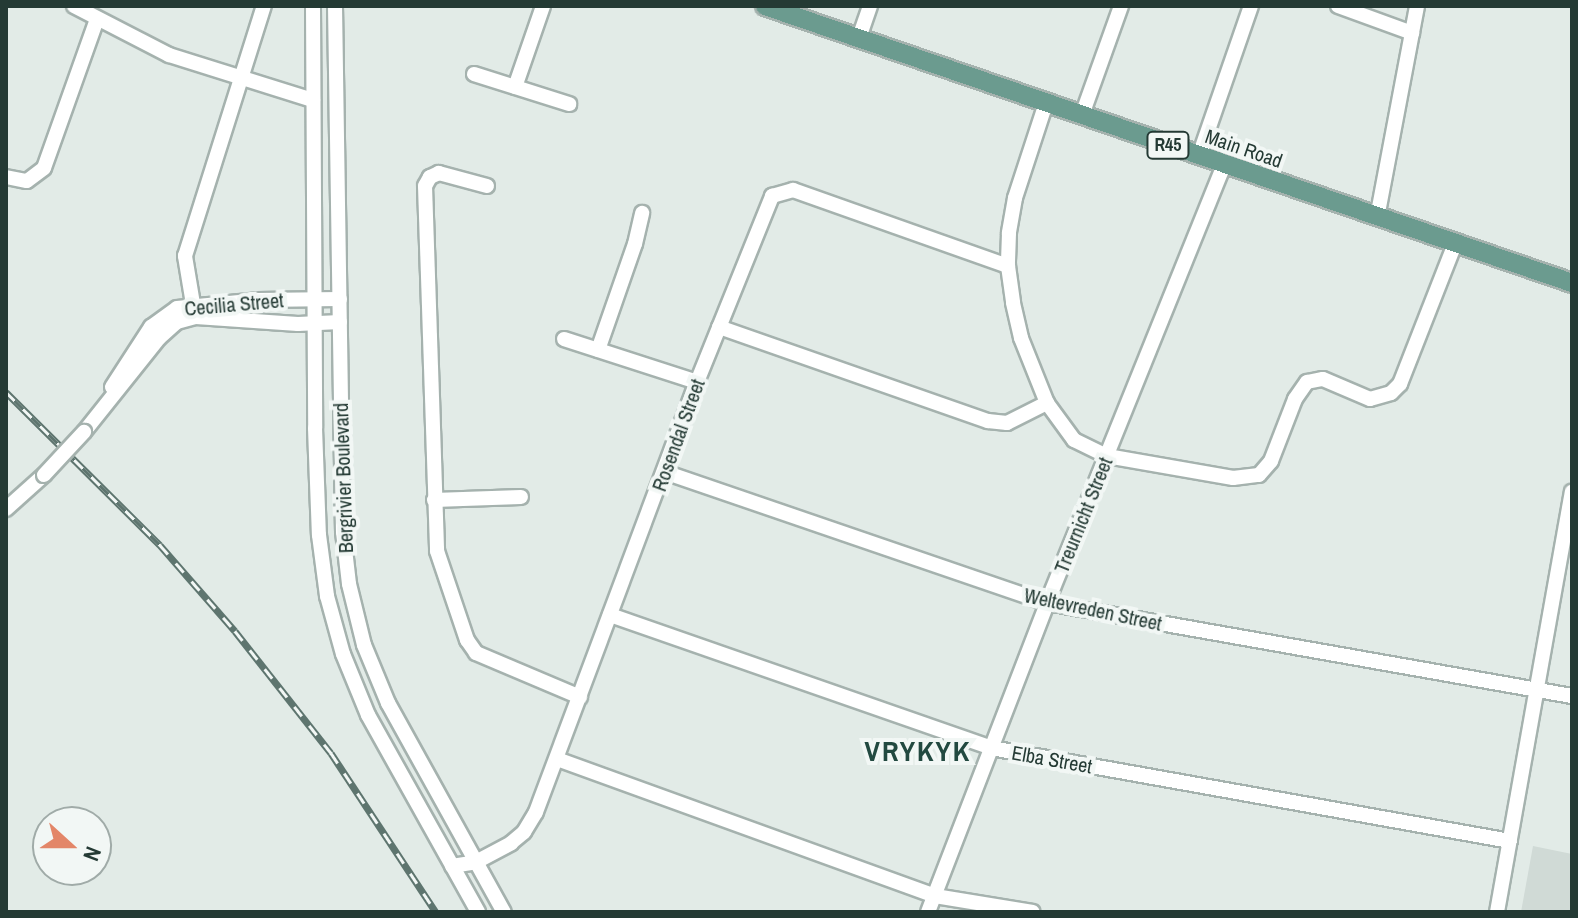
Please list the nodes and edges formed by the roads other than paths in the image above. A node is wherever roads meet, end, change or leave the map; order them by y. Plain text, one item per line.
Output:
1 (74, 6) edge
2 (264, 6) edge
3 (313, 6) edge
4 (335, 6) edge
5 (543, 6) edge
6 (765, 6) edge
7 (870, 6) edge
8 (1121, 6) edge
9 (1251, 6) edge
10 (1338, 6) edge
11 (1417, 6) edge
12 (97, 19) junction
13 (1412, 33) junction
14 (859, 38) junction
15 (474, 74) dead end
16 (241, 80) junction
17 (515, 87) junction
18 (313, 100) junction
19 (1046, 103) junction
20 (569, 104) dead end
21 (1082, 115) junction
22 (1199, 156) junction
23 (1224, 165) junction
24 (6, 177) edge
25 (487, 186) dead end
26 (642, 213) dead end
27 (1377, 218) junction
28 (1455, 244) junction
29 (1008, 266) junction
30 (1572, 283) edge
31 (314, 299) junction
32 (340, 299) junction
33 (193, 304) junction
34 (340, 322) junction
35 (314, 323) junction
36 (719, 327) junction
37 (564, 339) dead end
38 (598, 350) junction
39 (697, 382) junction
40 (1047, 403) junction
41 (88, 427) junction
42 (1107, 456) junction
43 (664, 472) junction
44 (1572, 492) edge
45 (521, 497) dead end
46 (434, 500) junction
47 (6, 509) edge
48 (1047, 603) junction
49 (610, 615) junction
50 (1536, 691) junction
51 (1572, 696) edge
52 (580, 697) junction
53 (991, 748) junction
54 (557, 759) junction
55 (1510, 841) junction
56 (476, 862) junction
57 (452, 866) junction
58 (935, 896) junction
59 (478, 912) edge
60 (504, 912) edge
61 (928, 912) edge
62 (1033, 912) edge
63 (1497, 912) edge

1 - 12 street
2 - 16 street
3 - 18 street, Bergrivier Boulevard
4 - 32 street, Bergrivier Boulevard
5 - 17 street
6 - 14 main road, Main Road / R45
7 - 14 street
8 - 21 street
9 - 22 street
10 - 13 street
11 - 13 street
12 - 16 street
12 - 24 street
13 - 27 street
14 - 19 main road, Main Road / R45
15 - 17 street
16 - 18 street
16 - 33 street
17 - 20 street
18 - 31 street, Bergrivier Boulevard
19 - 21 main road, Main Road / R45
19 - 29 street
21 - 22 main road, Main Road / R45
22 - 23 main road, Main Road / R45
23 - 27 main road, Main Road / R45
23 - 42 street, Treurnicht Street
25 - 46 street
26 - 38 street
27 - 28 main road, Main Road / R45
28 - 30 main road, Main Road / R45
28 - 42 street
29 - 36 street, Rosendal Street
29 - 40 street
31 - 32 street, Cecilia Street
31 - 33 street, Cecilia Street
31 - 35 street, Bergrivier Boulevard
32 - 34 street, Bergrivier Boulevard
33 - 41 street, Cecilia Street
34 - 35 street, Cecilia Street
34 - 56 street, Bergrivier Boulevard
35 - 41 street, Cecilia Street
35 - 57 street, Bergrivier Boulevard
36 - 39 street, Rosendal Street
36 - 40 street
37 - 38 street
38 - 39 street
39 - 43 street, Rosendal Street
40 - 42 street
41 - 47 street, Cecilia Street, bridge
42 - 48 street, Treurnicht Street
43 - 48 street, Weltevreden Street
43 - 49 street, Rosendal Street
44 - 50 street
45 - 46 street
46 - 52 street
48 - 50 street, Weltevreden Street
48 - 53 street, Treurnicht Street
49 - 52 street, Rosendal Street
49 - 53 street, Elba Street
50 - 51 street, Weltevreden Street
50 - 55 street
52 - 54 street, Rosendal Street
53 - 55 street, Elba Street
53 - 58 street, Treurnicht Street
54 - 56 street, Rosendal Street
54 - 58 street
55 - 63 street
56 - 57 street, Rosendal Street
56 - 60 street, Bergrivier Boulevard
57 - 59 street, Bergrivier Boulevard
58 - 61 street, Treurnicht Street
58 - 62 street

